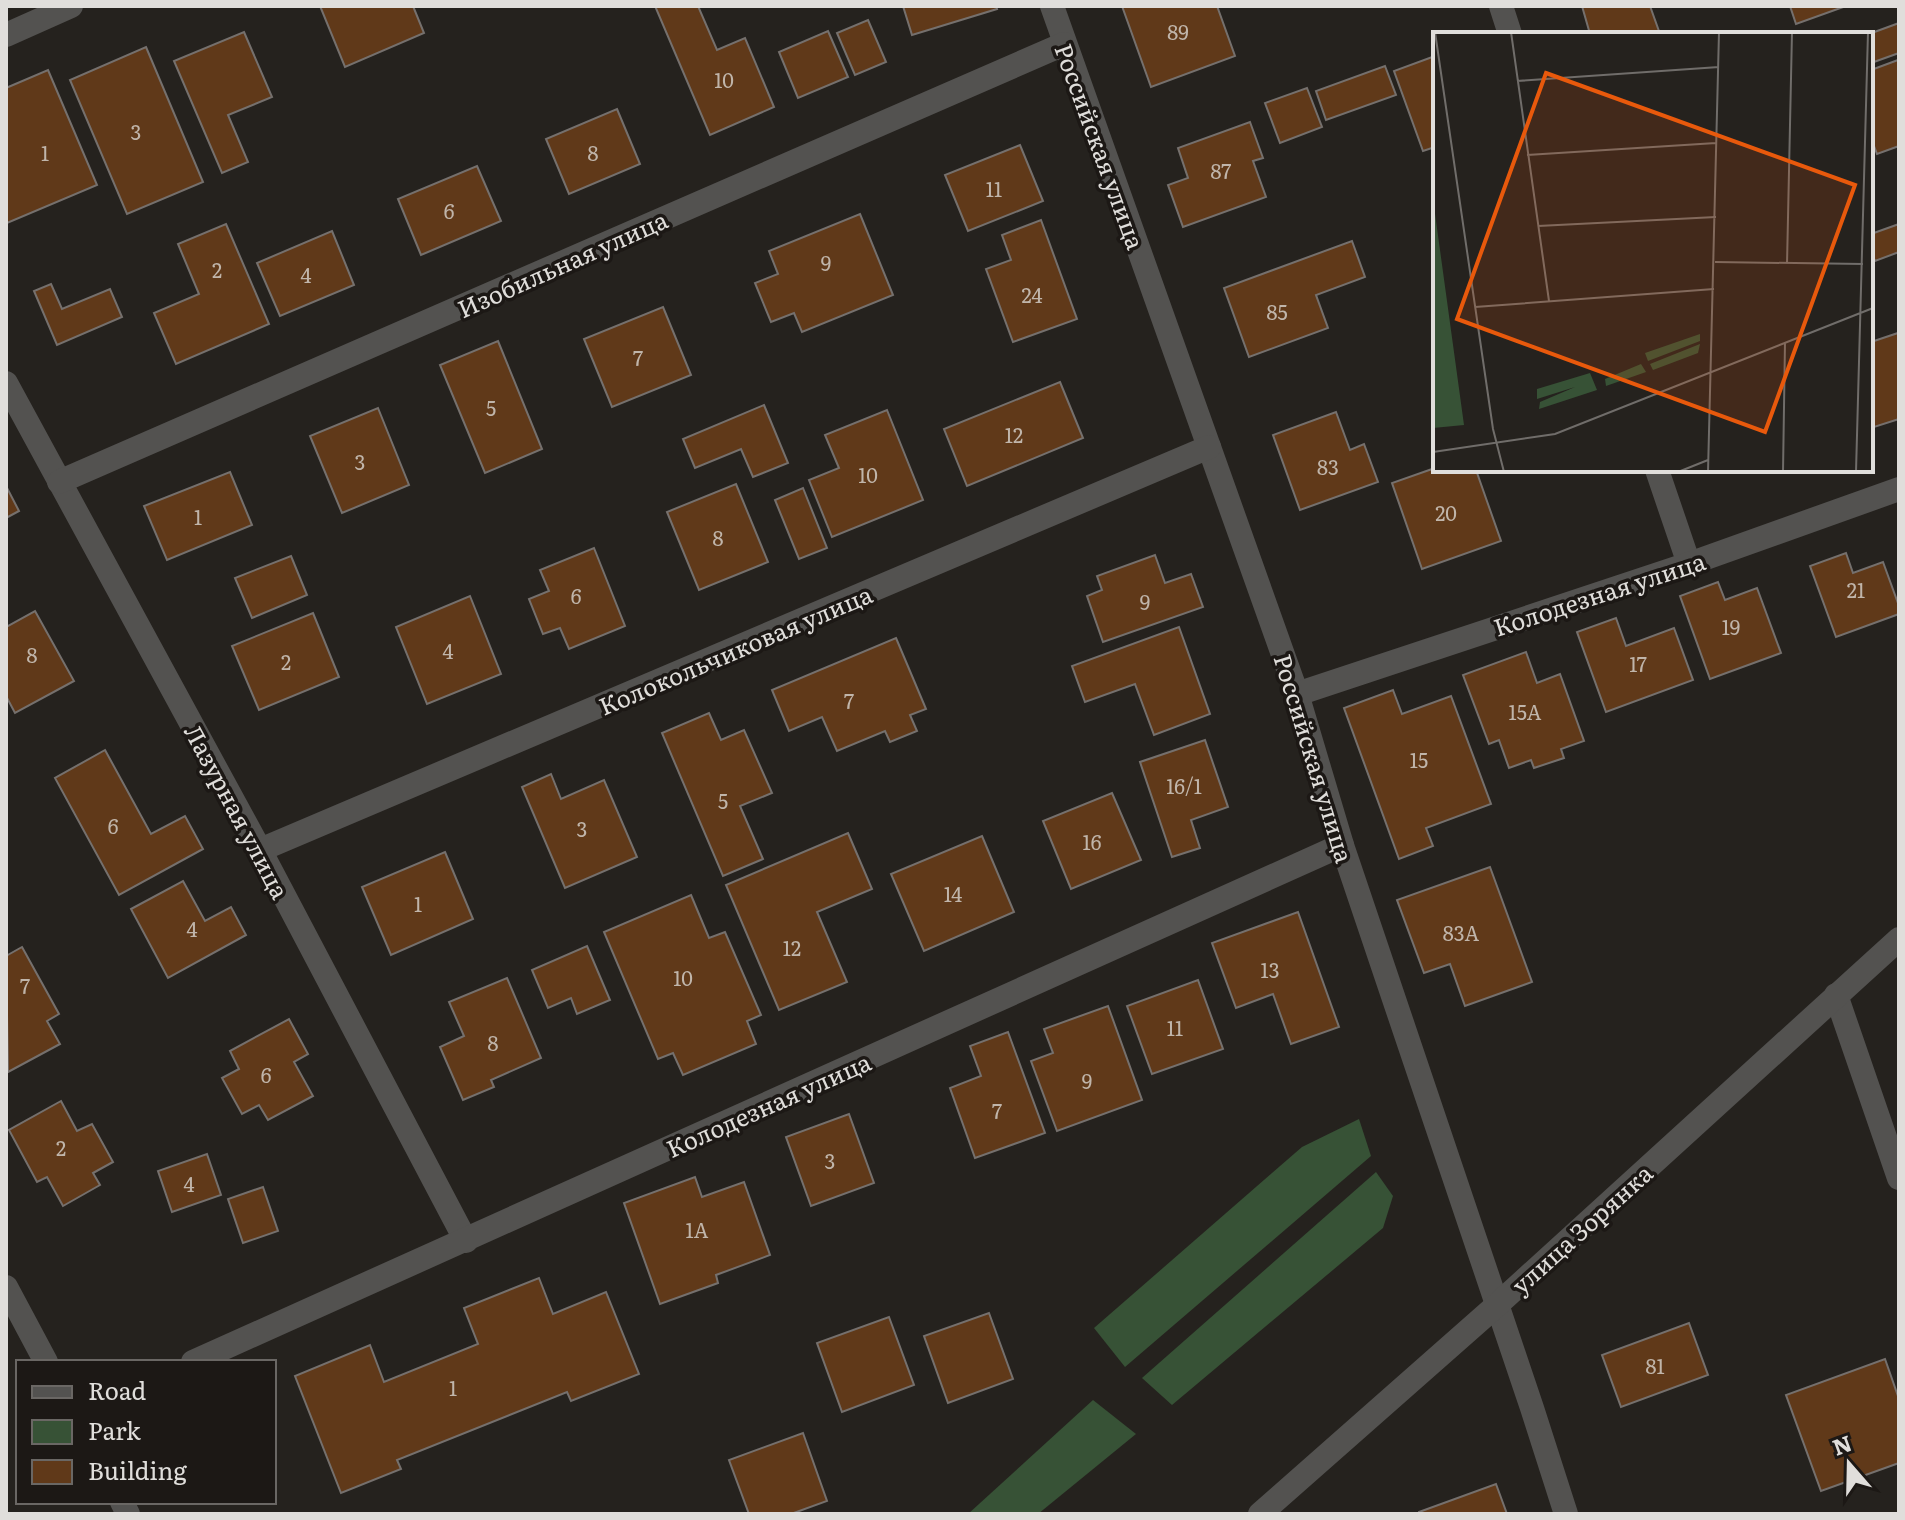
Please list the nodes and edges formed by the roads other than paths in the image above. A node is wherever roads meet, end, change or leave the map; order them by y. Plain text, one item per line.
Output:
1 (71, 6) edge
2 (1052, 6) edge
3 (1501, 6) edge
4 (1509, 32) edge
5 (6, 35) edge
6 (1064, 44) junction
7 (6, 383) edge
8 (1209, 447) junction
9 (1658, 472) edge
10 (59, 482) junction
11 (1899, 489) edge
12 (1689, 564) junction
13 (1297, 694) junction
14 (1342, 845) junction
15 (260, 850) junction
16 (1899, 939) edge
17 (1836, 995) junction
18 (1899, 1178) edge
19 (466, 1241) junction
20 (6, 1287) edge
21 (1497, 1305) junction
22 (45, 1360) edge
23 (198, 1360) edge
24 (1260, 1514) edge
25 (1566, 1514) edge

1 - 5 street
2 - 6 street, Российская улица
3 - 4 street
6 - 8 street, Российская улица
6 - 10 street, Изобильная улица
7 - 10 street, Лазурная улица
8 - 13 street, Российская улица
8 - 15 street, Колокольчиковая улица
9 - 12 street
10 - 15 street, Лазурная улица
11 - 12 street, Колодезная улица
12 - 13 street, Колодезная улица
13 - 14 street, Российская улица
14 - 19 street, Колодезная улица
14 - 21 street, Российская улица
15 - 19 street, Лазурная улица
16 - 17 street, улица Зорянка
17 - 18 street
17 - 21 street, улица Зорянка
19 - 23 street, Колодезная улица
20 - 22 street
21 - 24 street, улица Зорянка
21 - 25 street, Российская улица

